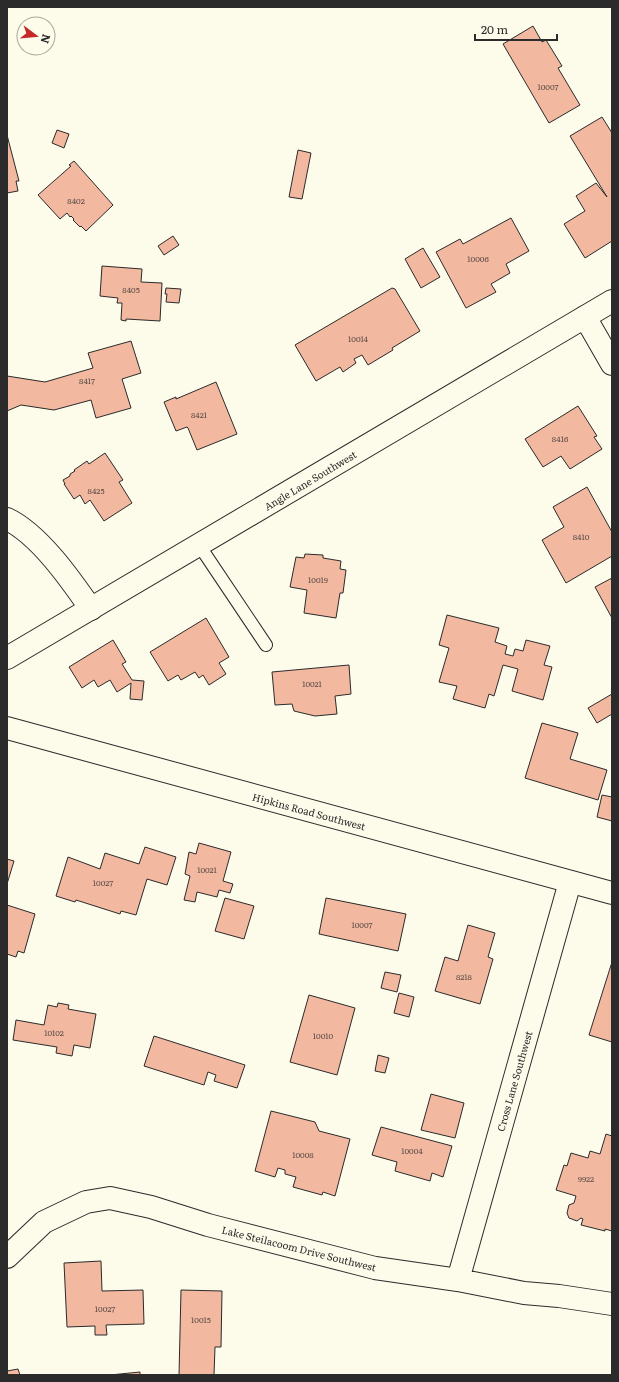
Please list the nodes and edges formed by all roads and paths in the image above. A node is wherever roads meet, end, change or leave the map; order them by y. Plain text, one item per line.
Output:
1 (612, 301) edge
2 (585, 318) junction
3 (612, 364) edge
4 (7, 519) edge
5 (200, 545) junction
6 (91, 609) junction
7 (266, 645) dead end
8 (7, 658) edge
9 (7, 728) edge
10 (570, 882) junction
11 (612, 893) edge
12 (7, 1257) edge
13 (458, 1280) junction
14 (612, 1304) edge

1 - 2 street, Angle Lane Southwest
2 - 3 street
2 - 5 street, Angle Lane Southwest
4 - 6 street
5 - 6 street, Angle Lane Southwest
5 - 7 lane
6 - 8 street, Angle Lane Southwest
9 - 10 street, Hipkins Road Southwest
10 - 11 street, Hipkins Road Southwest
10 - 13 street, Cross Lane Southwest
12 - 13 street, Lake Steilacoom Drive Southwest
13 - 14 street, Lake Steilacoom Drive Southwest

